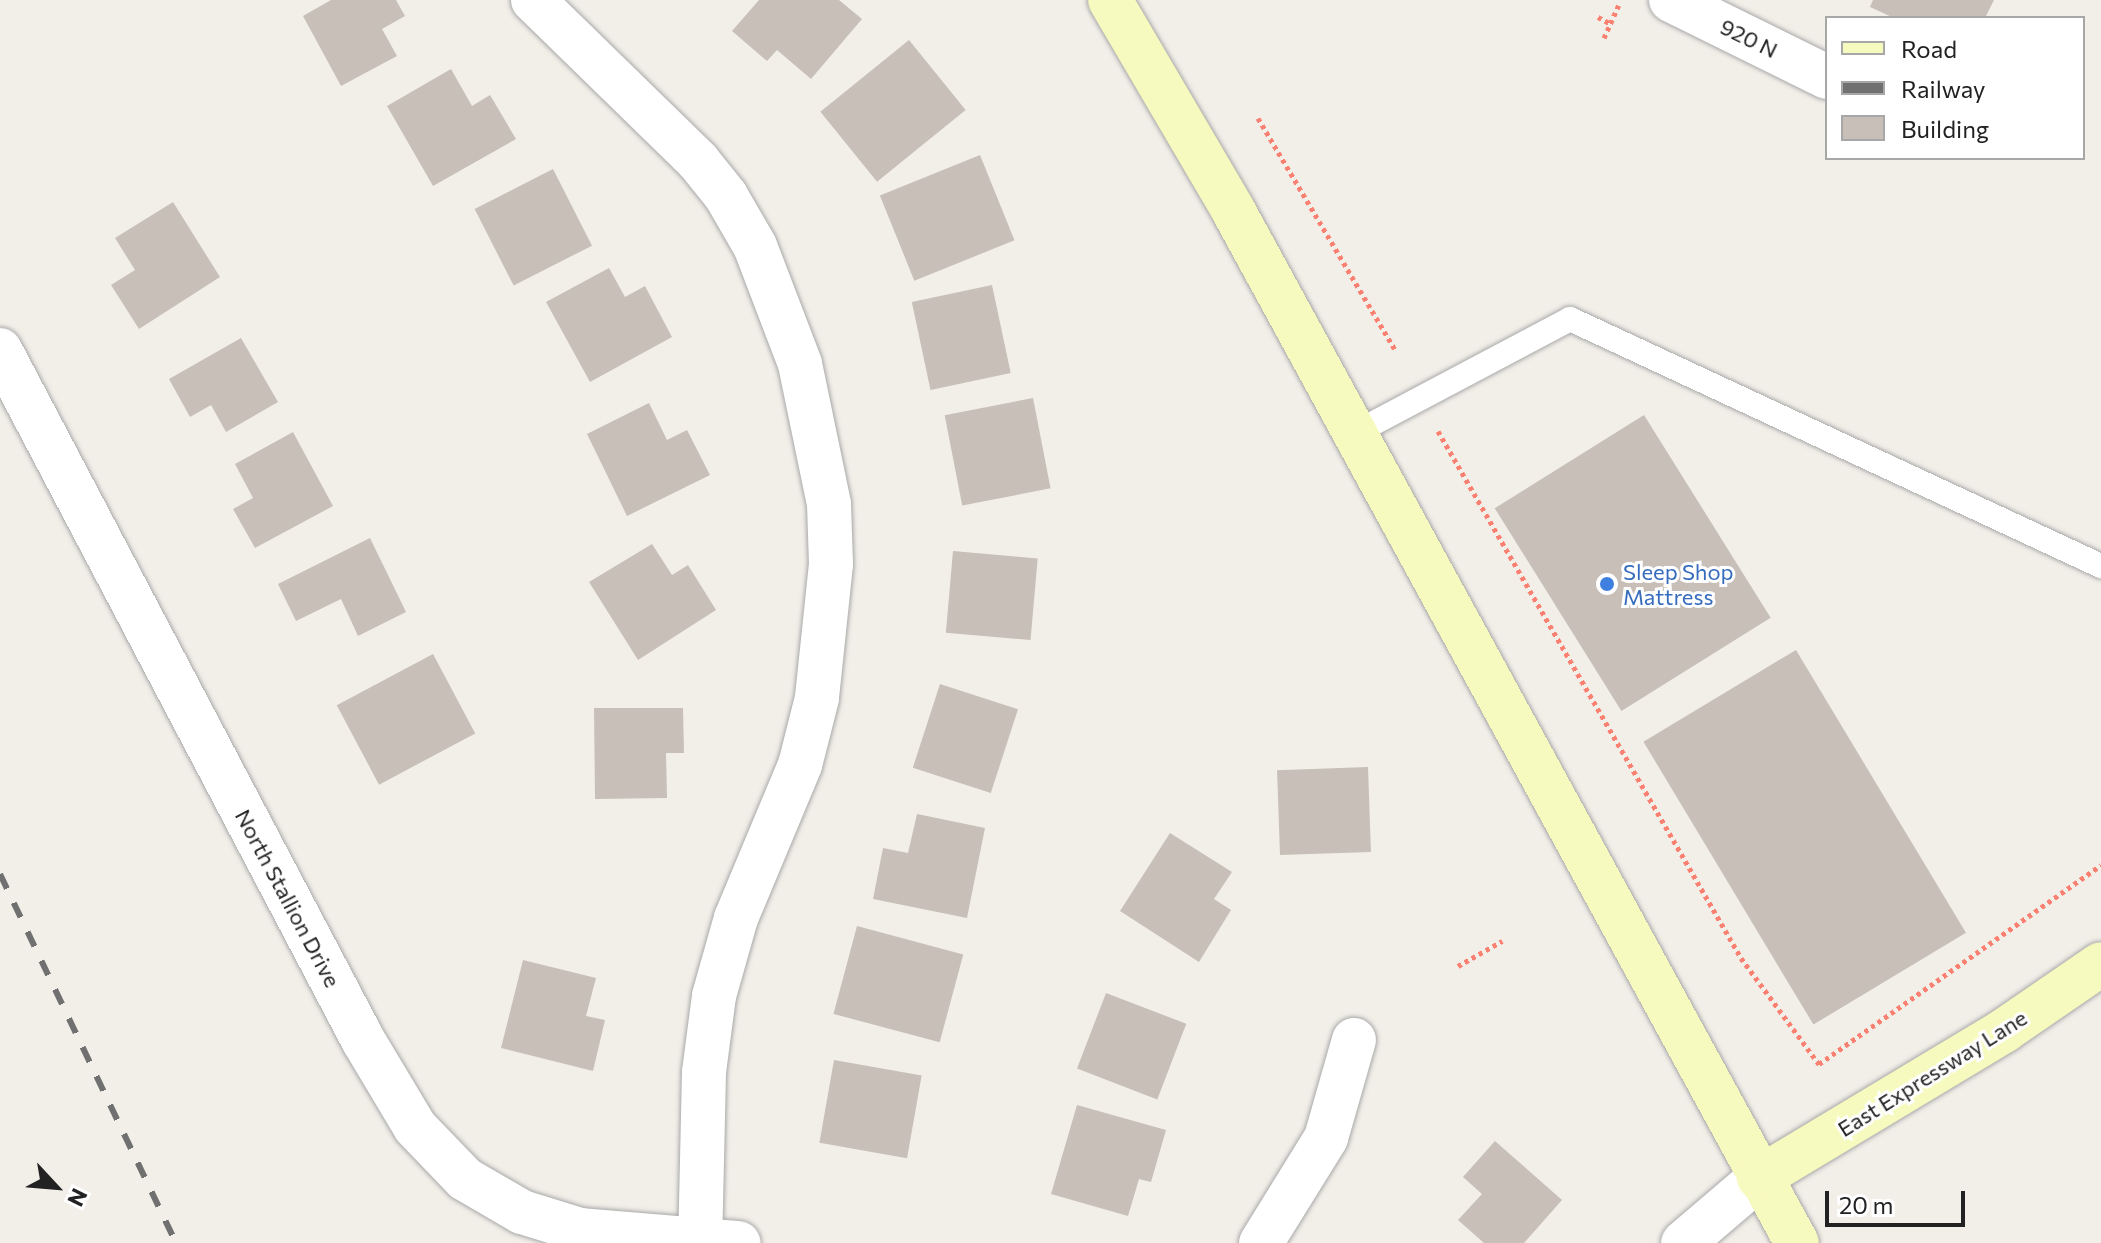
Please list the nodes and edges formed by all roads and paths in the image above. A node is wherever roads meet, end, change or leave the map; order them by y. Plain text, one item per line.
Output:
1 (533, 0) edge
2 (1110, 0) edge
3 (1671, 0) edge
4 (1619, 5) dead end
5 (1744, 16) edge
6 (1598, 17) dead end
7 (1611, 24) junction
8 (1604, 38) dead end
9 (1825, 76) edge
10 (1258, 118) dead end
11 (0, 350) edge
12 (1396, 351) dead end
13 (1438, 431) dead end
14 (1355, 433) junction
15 (2101, 566) edge
16 (2101, 865) edge
17 (1502, 941) dead end
18 (2101, 964) edge
19 (1458, 966) dead end
20 (1354, 1040) dead end
21 (1759, 1178) junction
22 (713, 1241) edge
23 (1261, 1243) edge
24 (1683, 1243) edge
25 (1797, 1243) edge

1 - 22 street
2 - 14 main road
3 - 5 street, 920 N
4 - 7 path
5 - 9 street, 920 N
6 - 7 path
7 - 8 path
10 - 12 path
11 - 22 street, North Stallion Drive
13 - 16 path
14 - 15 lane
14 - 21 main road
17 - 19 path
18 - 21 main road, East Expressway Lane
20 - 23 street
21 - 24 street
21 - 25 main road

